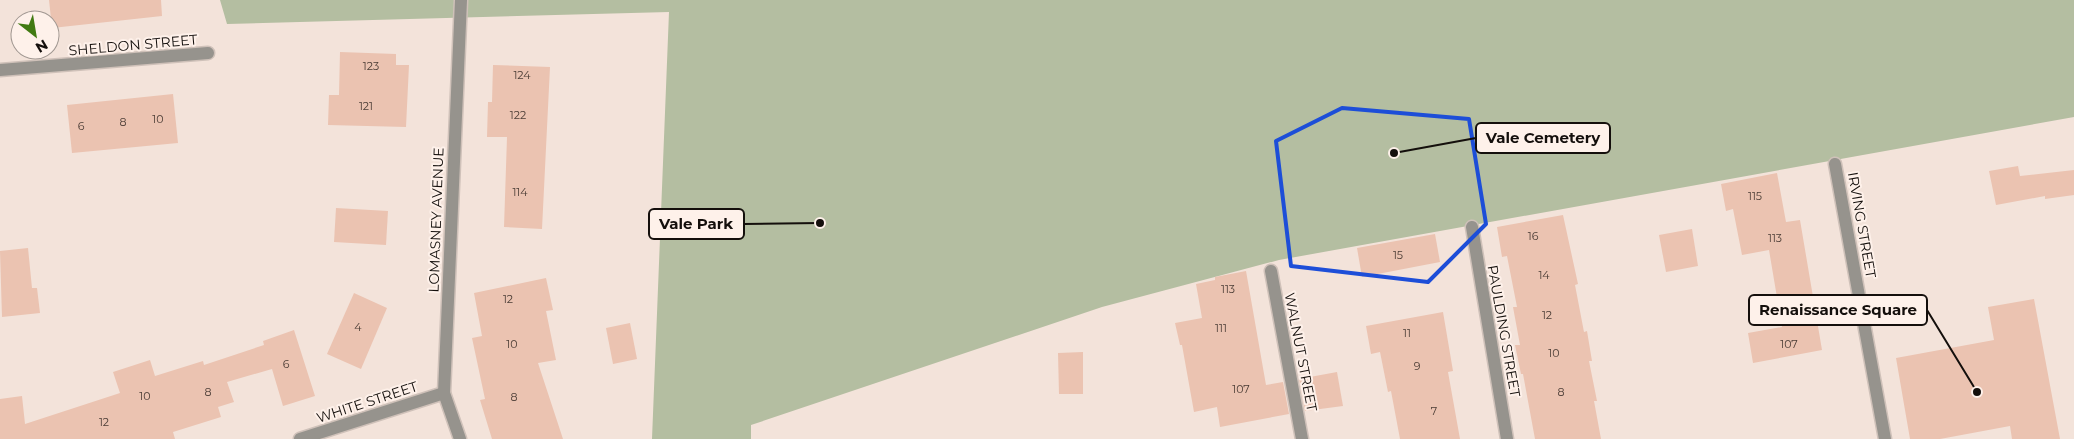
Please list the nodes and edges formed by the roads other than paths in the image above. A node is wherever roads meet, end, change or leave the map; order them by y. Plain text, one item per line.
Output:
1 (461, 0) edge
2 (208, 54) dead end
3 (0, 70) edge
4 (1835, 164) dead end
5 (1472, 228) dead end
6 (1271, 271) dead end
7 (444, 393) junction
8 (300, 439) edge
9 (460, 439) edge
10 (1302, 439) edge
11 (1508, 439) edge
12 (1886, 439) edge

1 - 7 street, LOMASNEY AVENUE
2 - 3 street, SHELDON STREET
4 - 12 street, IRVING STREET
5 - 11 street, PAULDING STREET
6 - 10 street, WALNUT STREET
7 - 8 street, WHITE STREET
7 - 9 street, LOMASNEY AVENUE

